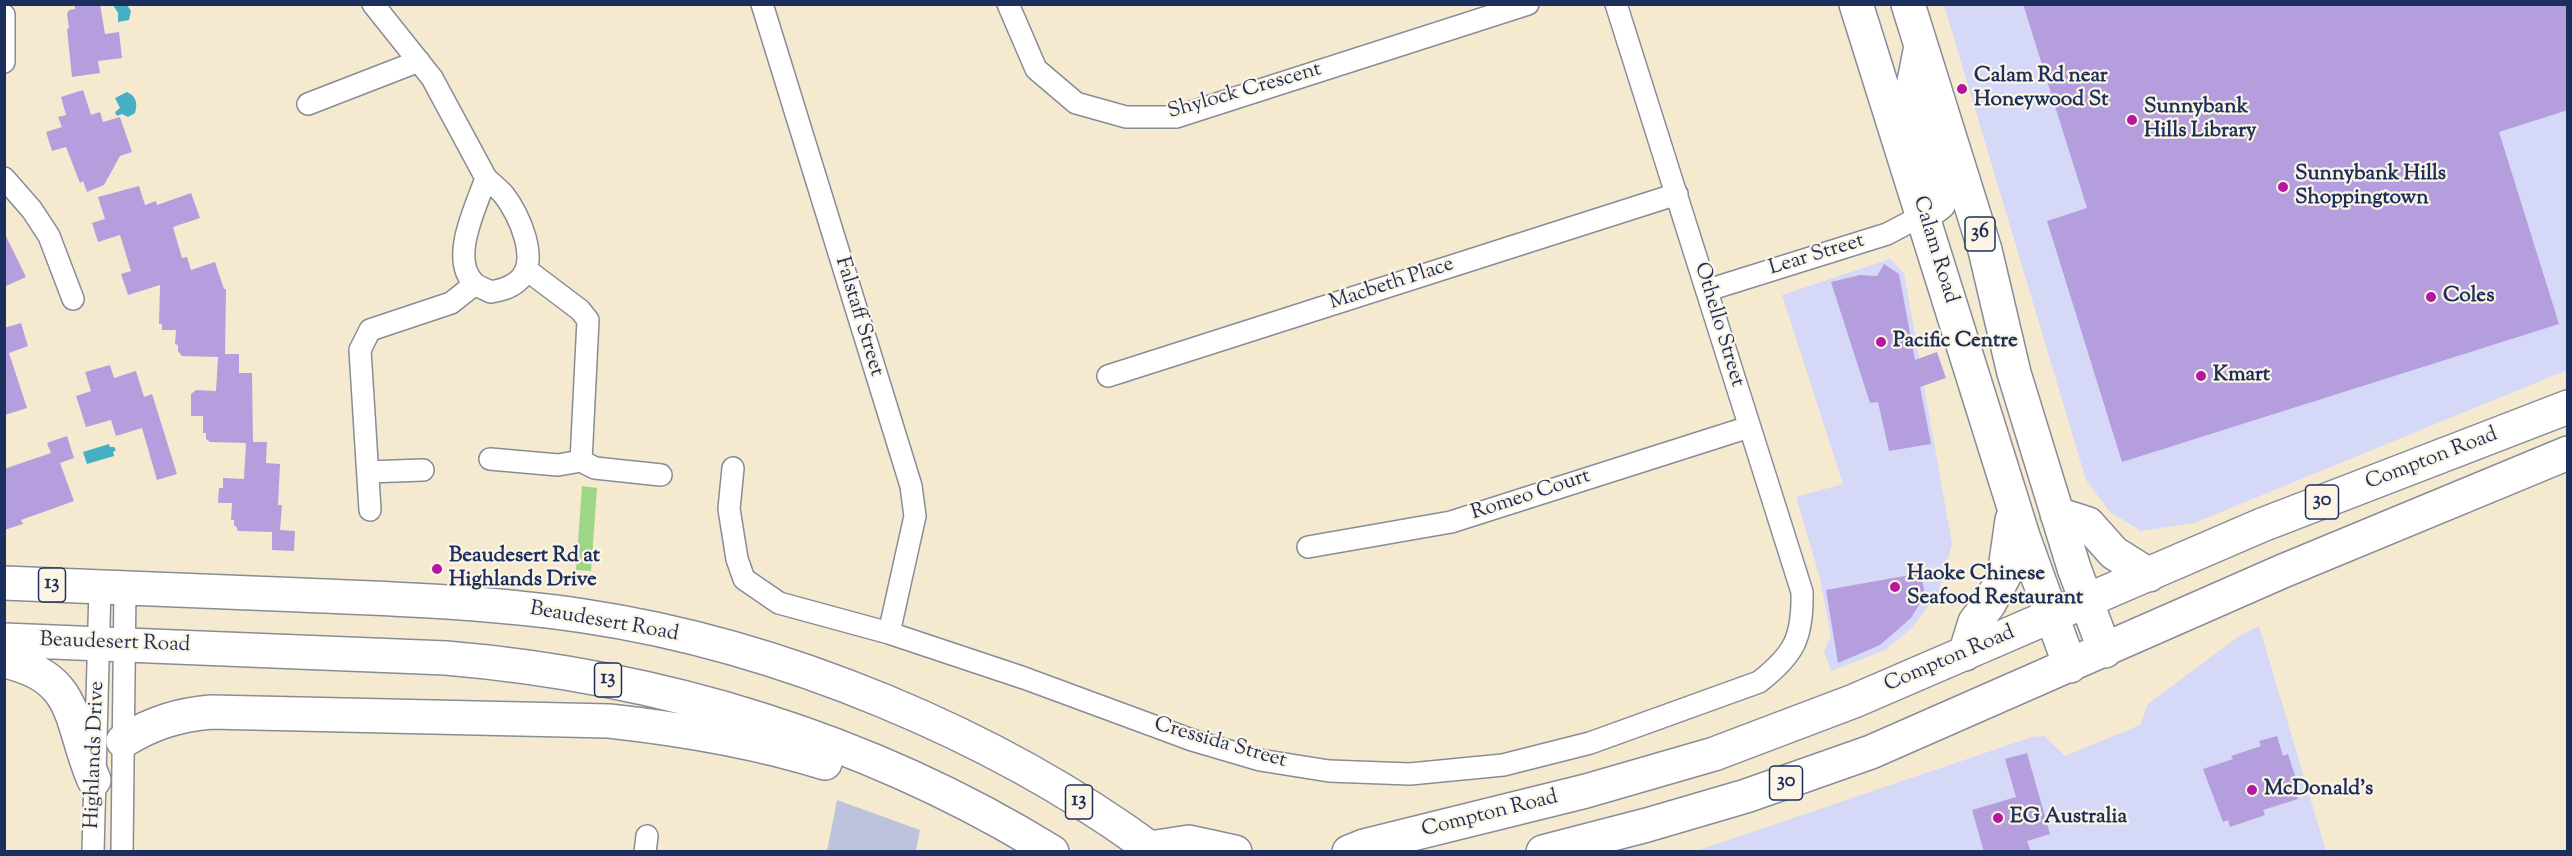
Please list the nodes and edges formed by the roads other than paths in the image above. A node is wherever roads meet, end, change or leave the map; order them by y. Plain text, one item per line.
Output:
1 (373, 4) edge
2 (762, 4) edge
3 (1008, 4) edge
4 (1528, 4) edge
5 (1616, 4) edge
6 (1856, 4) edge
7 (1908, 4) edge
8 (4, 15) edge
9 (1921, 47) junction
10 (419, 61) junction
11 (4, 62) edge
12 (308, 104) dead end
13 (4, 178) edge
14 (486, 178) junction
15 (1677, 194) junction
16 (1923, 215) junction
17 (527, 270) junction
18 (475, 284) junction
19 (1708, 290) junction
20 (73, 299) dead end
21 (1108, 376) dead end
22 (2568, 407) edge
23 (1749, 427) junction
24 (2568, 453) edge
25 (490, 459) dead end
26 (581, 461) junction
27 (733, 468) dead end
28 (423, 470) dead end
29 (368, 472) junction
30 (661, 475) dead end
31 (370, 510) dead end
32 (2014, 510) junction
33 (2057, 514) junction
34 (1308, 547) dead end
35 (2149, 575) junction
36 (4, 582) edge
37 (113, 587) junction
38 (2086, 602) junction
39 (2051, 618) junction
40 (889, 633) junction
41 (4, 640) edge
42 (112, 643) junction
43 (1793, 647) joint
44 (2104, 651) junction
45 (1965, 654) junction
46 (4, 661) edge
47 (2070, 666) junction
48 (123, 741) junction
49 (903, 772) junction
50 (94, 780) junction
51 (1152, 850) edge
52 (93, 852) edge
53 (122, 852) edge
54 (1052, 852) edge
55 (1235, 852) edge
56 (1349, 852) edge
57 (1543, 852) edge

1 - 10 street
2 - 40 street, Falstaff Street
3 - 4 street, Shylock Crescent
5 - 15 street, Othello Street
6 - 16 main road, Calam Road / 36
7 - 9 main road, 36
8 - 11 street
9 - 16 main road
9 - 33 main road, 36
10 - 12 street
10 - 14 street
13 - 20 street
14 - 17 street
14 - 18 street
15 - 19 street, Othello Street
15 - 21 street, Macbeth Place
16 - 19 street, Lear Street
16 - 32 main road, Calam Road / 36
17 - 18 street
17 - 26 street
18 - 29 street
19 - 23 street, Othello Street
22 - 35 main road, Compton Road / 30
23 - 34 street, Romeo Court
23 - 43 street, Othello Street
24 - 44 main road, Compton Road / 30
25 - 26 street
26 - 30 street
27 - 40 street, Cressida Street
28 - 29 street
29 - 31 street
32 - 39 main road, Calam Road / 36
32 - 45 main road
33 - 35 main road
33 - 38 main road, 36
35 - 38 main road, Compton Road / 30
36 - 37 main road, Beaudesert Road / 13
37 - 42 street, Highlands Drive
37 - 51 main road, Beaudesert Road / 13
38 - 39 main road, Compton Road / 30
38 - 44 main road, 36
39 - 45 main road, Compton Road / 30
39 - 47 main road, Calam Road / 36
40 - 43 street, Cressida Street
41 - 42 main road, Beaudesert Road / 13
42 - 48 street, Highlands Drive
42 - 49 main road, Beaudesert Road / 13
42 - 50 street, Highlands Drive
44 - 47 main road, Compton Road / 30
45 - 56 main road, Compton Road / 30
46 - 50 main road
47 - 57 main road, Compton Road / 30
48 - 49 main road
48 - 53 street, Highlands Drive
49 - 54 main road, Beaudesert Road / 13
50 - 52 street, Highlands Drive
51 - 55 main road

